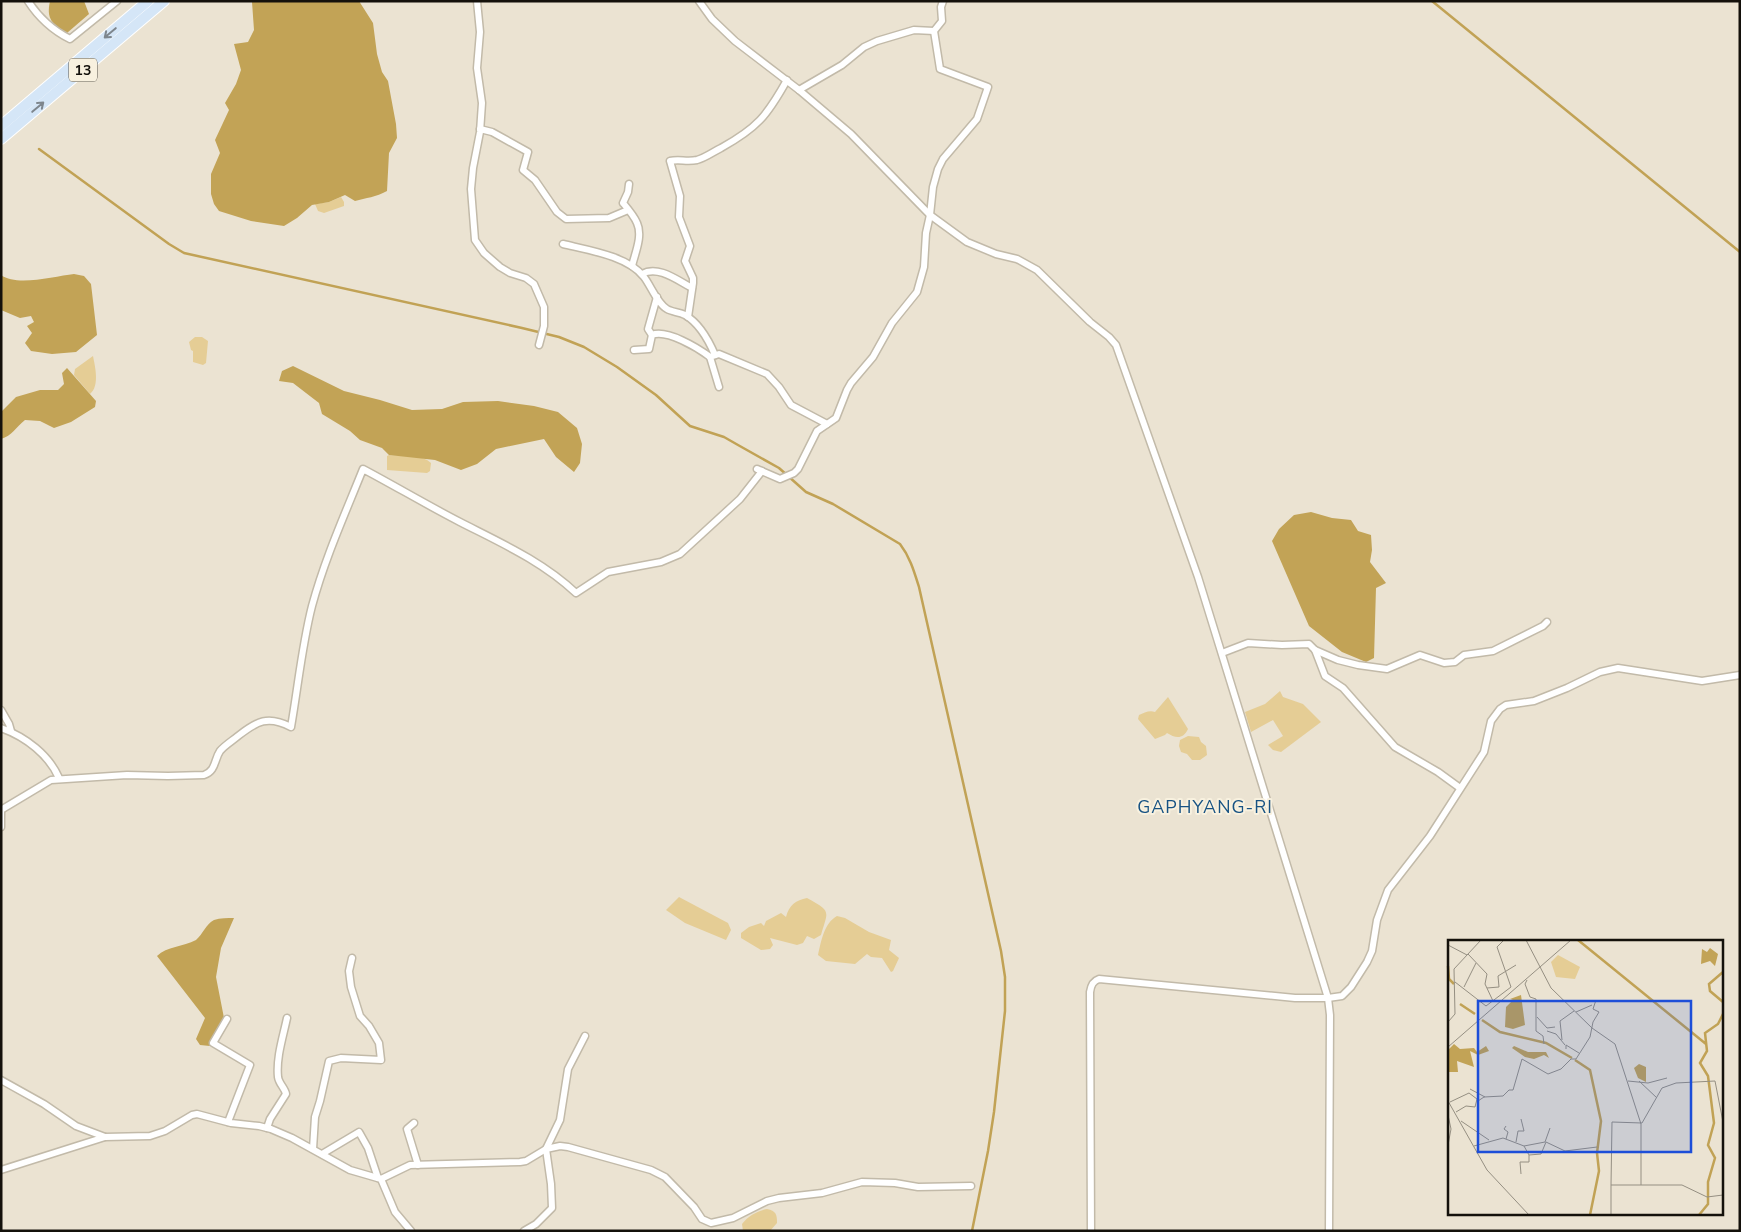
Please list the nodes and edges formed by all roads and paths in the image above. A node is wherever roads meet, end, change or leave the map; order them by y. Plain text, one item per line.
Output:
1 (28, 1) edge
2 (117, 1) edge
3 (148, 1) edge
4 (164, 1) edge
5 (477, 1) edge
6 (698, 1) edge
7 (944, 1) edge
8 (934, 31) junction
9 (787, 80) junction
10 (799, 90) junction
11 (1, 126) edge
12 (480, 129) junction
13 (1, 139) edge
14 (629, 184) dead end
15 (628, 210) junction
16 (930, 215) junction
17 (563, 244) dead end
18 (632, 266) junction
19 (642, 274) junction
20 (692, 288) junction
21 (657, 297) junction
22 (688, 317) junction
23 (652, 336) junction
24 (539, 343) dead end
25 (634, 350) dead end
26 (712, 356) junction
27 (719, 387) dead end
28 (827, 424) junction
29 (1547, 622) dead end
30 (1315, 650) junction
31 (1222, 653) junction
32 (1740, 675) edge
33 (1, 710) edge
34 (1, 728) edge
35 (11, 732) junction
36 (59, 778) junction
37 (1460, 788) junction
38 (1, 811) edge
39 (1, 827) edge
40 (352, 958) dead end
41 (1328, 998) junction
42 (287, 1018) dead end
43 (227, 1019) dead end
44 (585, 1036) dead end
45 (1, 1080) edge
46 (228, 1122) junction
47 (414, 1123) dead end
48 (267, 1128) junction
49 (105, 1137) junction
50 (313, 1149) junction
51 (546, 1149) junction
52 (322, 1154) junction
53 (418, 1165) junction
54 (1, 1170) edge
55 (380, 1178) junction
56 (971, 1186) dead end
57 (411, 1231) edge
58 (524, 1231) edge
59 (1090, 1231) edge
60 (1330, 1231) edge

1 - 2 street
3 -> 11 main road, 13
13 -> 4 main road, 13
5 - 12 street
6 - 9 street
7 - 8 street
8 - 10 street
8 - 16 street
9 - 10 street
9 - 20 street
10 - 16 street
12 - 15 street
12 - 24 street
14 - 15 street
15 - 18 street
16 - 28 street
16 - 31 street
17 - 18 street
18 - 19 street
19 - 20 street
19 - 21 street
20 - 22 street
21 - 22 street
21 - 23 street
22 - 26 street
23 - 25 street
23 - 26 street
26 - 27 street
26 - 28 street
28 - 36 street
29 - 30 street
30 - 31 street
30 - 37 street
31 - 41 street
32 - 37 street
33 - 35 street
34 - 35 street
35 - 36 street
36 - 38 street
37 - 41 street
38 - 39 street
40 - 50 street
41 - 59 street
41 - 60 street
42 - 48 street
43 - 46 street
44 - 51 street
45 - 49 street
46 - 48 street
46 - 49 street
47 - 53 street
48 - 50 street
49 - 54 street
50 - 52 street
51 - 53 street
51 - 56 street
51 - 58 street
52 - 55 street
52 - 55 street
53 - 55 street
55 - 57 street

